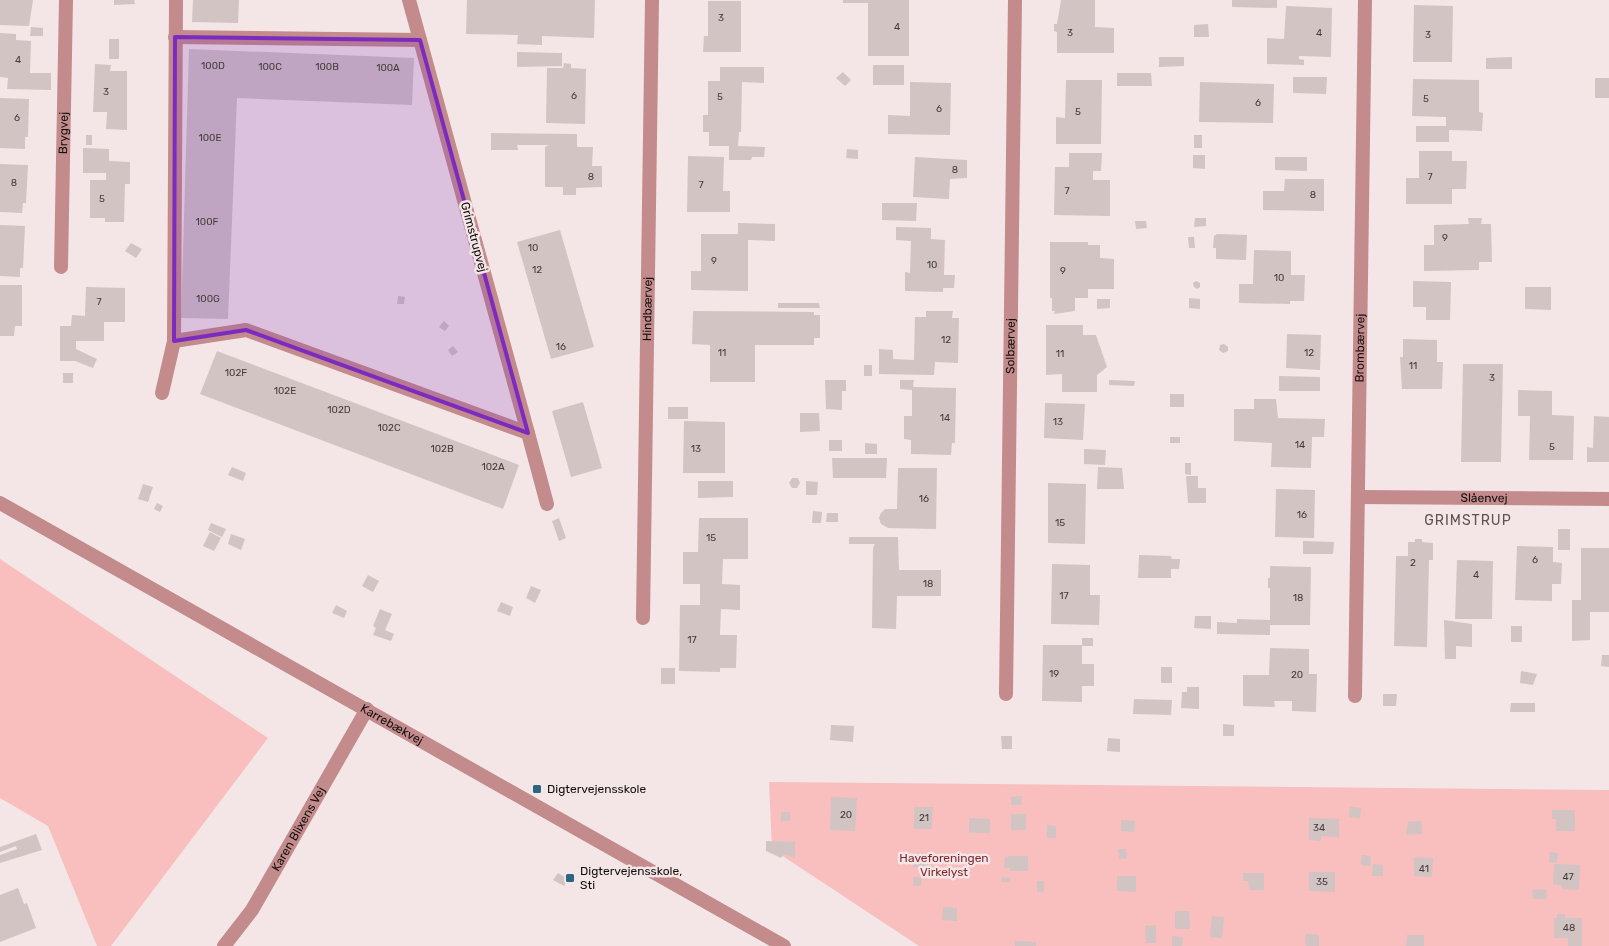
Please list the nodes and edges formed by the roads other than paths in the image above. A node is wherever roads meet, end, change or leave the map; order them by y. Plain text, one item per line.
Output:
1 (66, 0) edge
2 (176, 0) edge
3 (409, 0) edge
4 (652, 0) edge
5 (1014, 0) edge
6 (1366, 0) edge
7 (175, 37) junction
8 (420, 40) junction
9 (61, 267) dead end
10 (174, 341) junction
11 (162, 394) dead end
12 (528, 433) junction
13 (1359, 497) junction
14 (1609, 499) edge
15 (0, 503) edge
16 (547, 504) dead end
17 (643, 618) dead end
18 (1006, 694) dead end
19 (1355, 696) dead end
20 (367, 709) junction
21 (224, 946) edge
22 (784, 946) edge

1 - 9 street, Brygvej
2 - 7 street
3 - 8 street, Grimstrupvej
4 - 17 street, Hindbærvej
5 - 18 street, Solbærvej
6 - 13 street, Brombærvej
7 - 8 street
7 - 10 street
8 - 12 street, Grimstrupvej
10 - 11 street
10 - 12 street
12 - 16 street, Grimstrupvej
13 - 14 street, Slåenvej
13 - 19 street, Brombærvej
15 - 20 street, Karrebækvej
20 - 21 street, Karen Blixens Vej
20 - 22 street, Karrebækvej

